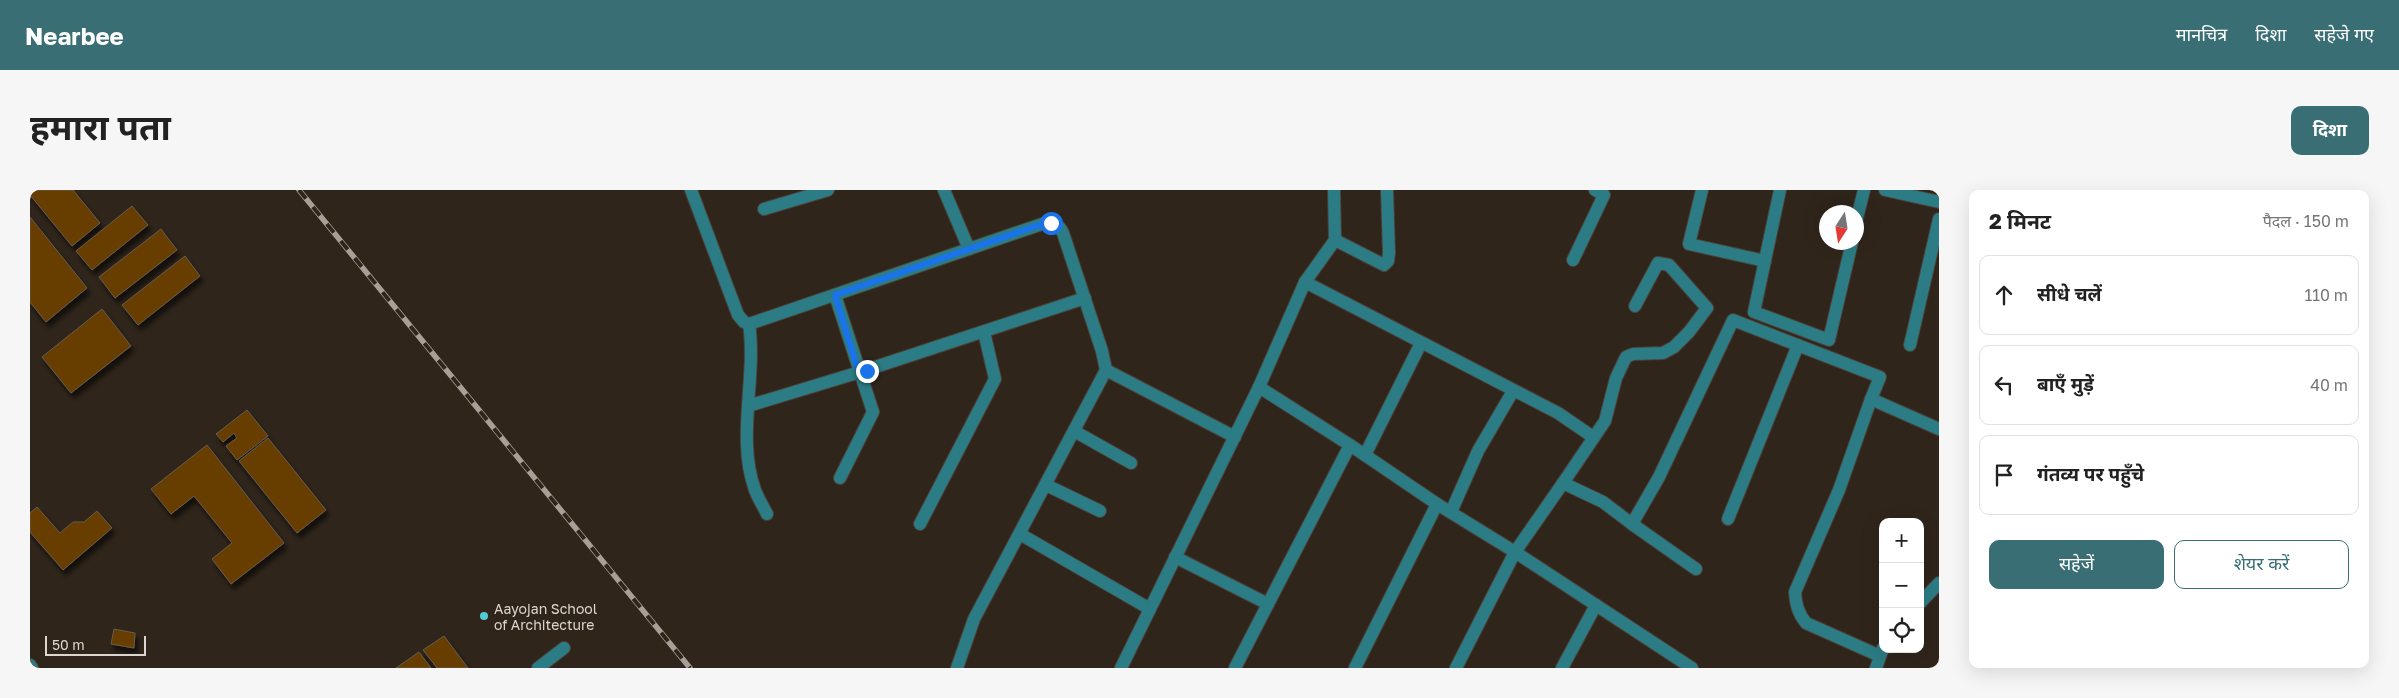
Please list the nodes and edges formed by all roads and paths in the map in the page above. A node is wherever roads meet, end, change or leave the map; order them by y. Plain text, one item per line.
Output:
1 (691, 190) edge
2 (828, 190) edge
3 (944, 190) edge
4 (1334, 190) edge
5 (1387, 190) edge
6 (1595, 190) edge
7 (1702, 190) edge
8 (1780, 190) edge
9 (1864, 190) edge
10 (1885, 190) edge
11 (1939, 202) edge
12 (1860, 205) edge
13 (764, 209) dead end
14 (1939, 219) edge
15 (1335, 240) junction
16 (969, 249) junction
17 (1850, 250) edge
18 (1573, 260) dead end
19 (1765, 261) junction
20 (1305, 282) junction
21 (835, 295) junction
22 (1085, 298) junction
23 (1634, 306) dead end
24 (749, 324) junction
25 (984, 332) junction
26 (1421, 343) junction
27 (1798, 345) junction
28 (1910, 345) dead end
29 (1106, 370) junction
30 (860, 372) junction
31 (1259, 387) junction
32 (1513, 391) junction
33 (1871, 399) junction
34 (748, 406) junction
35 (1939, 429) edge
36 (1074, 431) junction
37 (1235, 437) junction
38 (1593, 437) junction
39 (1350, 444) junction
40 (1365, 455) junction
41 (1131, 463) dead end
42 (840, 478) dead end
43 (1563, 483) junction
44 (1046, 485) junction
45 (1437, 504) junction
46 (1100, 511) dead end
47 (1451, 512) junction
48 (767, 514) dead end
49 (1728, 520) dead end
50 (920, 524) dead end
51 (1632, 524) junction
52 (1020, 534) junction
53 (1515, 552) junction
54 (1175, 557) junction
55 (1696, 568) dead end
56 (1939, 583) edge
57 (1924, 599) edge
58 (1268, 604) junction
59 (1596, 605) junction
60 (1150, 609) junction
61 (564, 648) dead end
62 (1879, 658) edge
63 (538, 668) edge
64 (957, 668) edge
65 (1121, 668) edge
66 (1235, 668) edge
67 (1355, 668) edge
68 (1456, 668) edge
69 (1562, 668) edge
70 (1692, 668) edge

1 - 24 street
2 - 13 street
3 - 16 street
4 - 15 street
5 - 15 street
6 - 18 street
7 - 19 street
8 - 19 street
9 - 12 street
10 - 11 street
14 - 28 street
15 - 20 street
16 - 21 street
16 - 22 street
17 - 19 street
20 - 26 street
20 - 31 street
21 - 24 street
21 - 30 street
22 - 25 street
22 - 29 street
23 - 38 street
24 - 34 street
25 - 30 street
25 - 50 street
26 - 32 street
26 - 40 street
27 - 33 street
27 - 49 street
27 - 51 street
29 - 36 street
29 - 37 street
30 - 34 street
30 - 42 street
31 - 37 street
31 - 39 street
32 - 38 street
32 - 47 street
33 - 35 street
33 - 62 street
34 - 48 street
36 - 41 street
36 - 44 street
37 - 54 street
38 - 43 street
39 - 40 street
39 - 58 street
40 - 45 street
43 - 51 street
43 - 53 street
44 - 46 street
44 - 52 street
45 - 47 street
45 - 67 street
47 - 53 street
51 - 55 street
52 - 60 street
52 - 64 street
53 - 59 street
53 - 68 street
54 - 58 street
54 - 60 street
56 - 57 street
58 - 66 street
59 - 69 street
59 - 70 street
60 - 65 street
61 - 63 street

